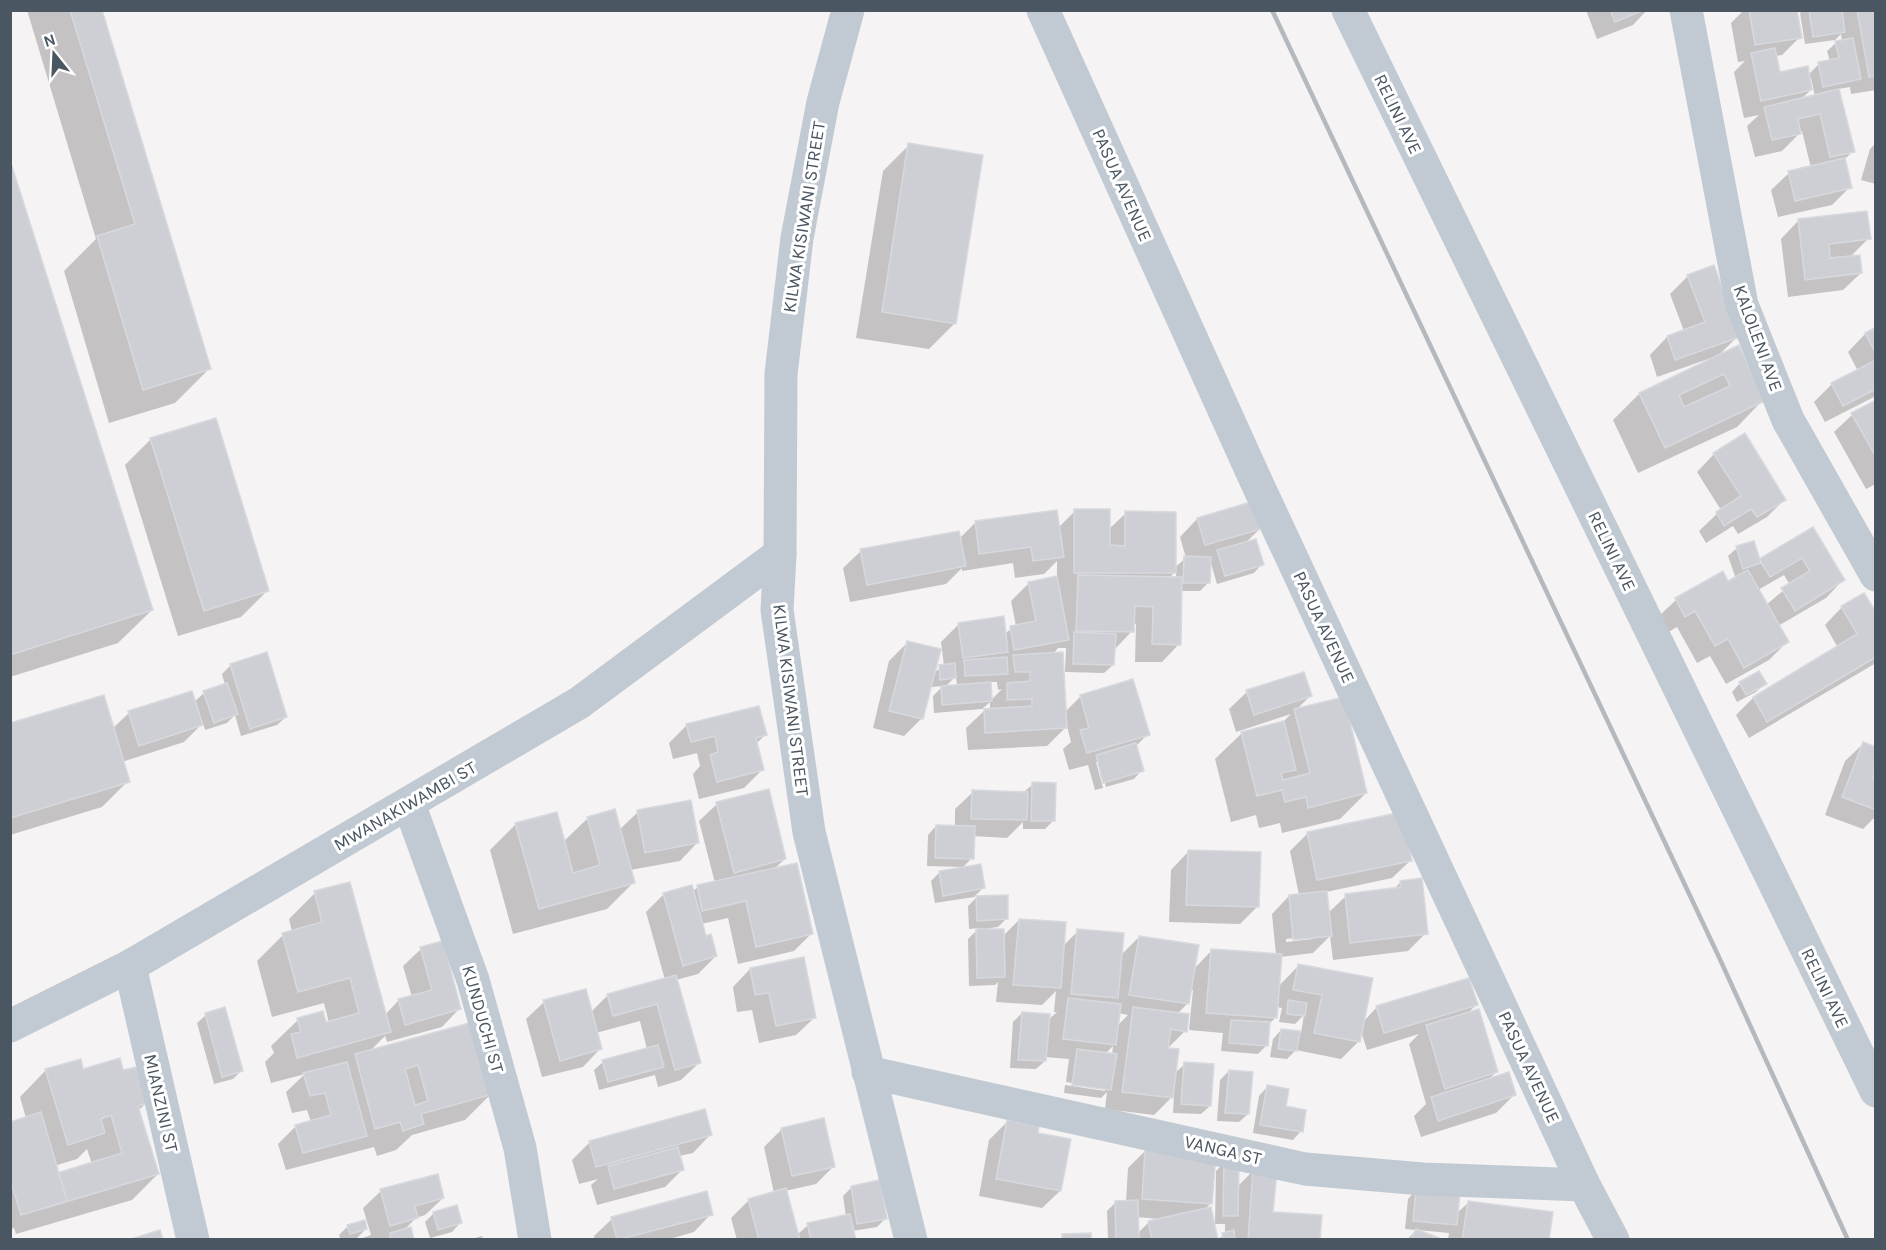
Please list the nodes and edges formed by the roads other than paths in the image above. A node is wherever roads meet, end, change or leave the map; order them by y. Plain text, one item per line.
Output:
1 (848, 10) edge
2 (1043, 10) edge
3 (1348, 10) edge
4 (1686, 10) edge
5 (780, 554) junction
6 (1875, 575) edge
7 (409, 804) junction
8 (130, 966) junction
9 (10, 1026) edge
10 (868, 1072) junction
11 (1875, 1091) edge
12 (1584, 1185) junction
13 (193, 1239) edge
14 (534, 1239) edge
15 (911, 1239) edge
16 (1613, 1239) edge

1 - 5 street, KILWA KISIWANI STREET
2 - 12 street, PASUA AVENUE
3 - 11 street, RELINI AVE
4 - 6 street, KALOLENI AVE
5 - 7 street, MWANAKIWAMBI ST
5 - 10 street, KILWA KISIWANI STREET
7 - 8 street, MWANAKIWAMBI ST
7 - 14 street, KUNDUCHI ST
8 - 9 street, MWANAKIWAMBI ST
8 - 13 street, MIANZINI ST
10 - 12 street, VANGA ST
10 - 15 street, KILWA KISIWANI STREET
12 - 16 street, PASUA AVENUE

